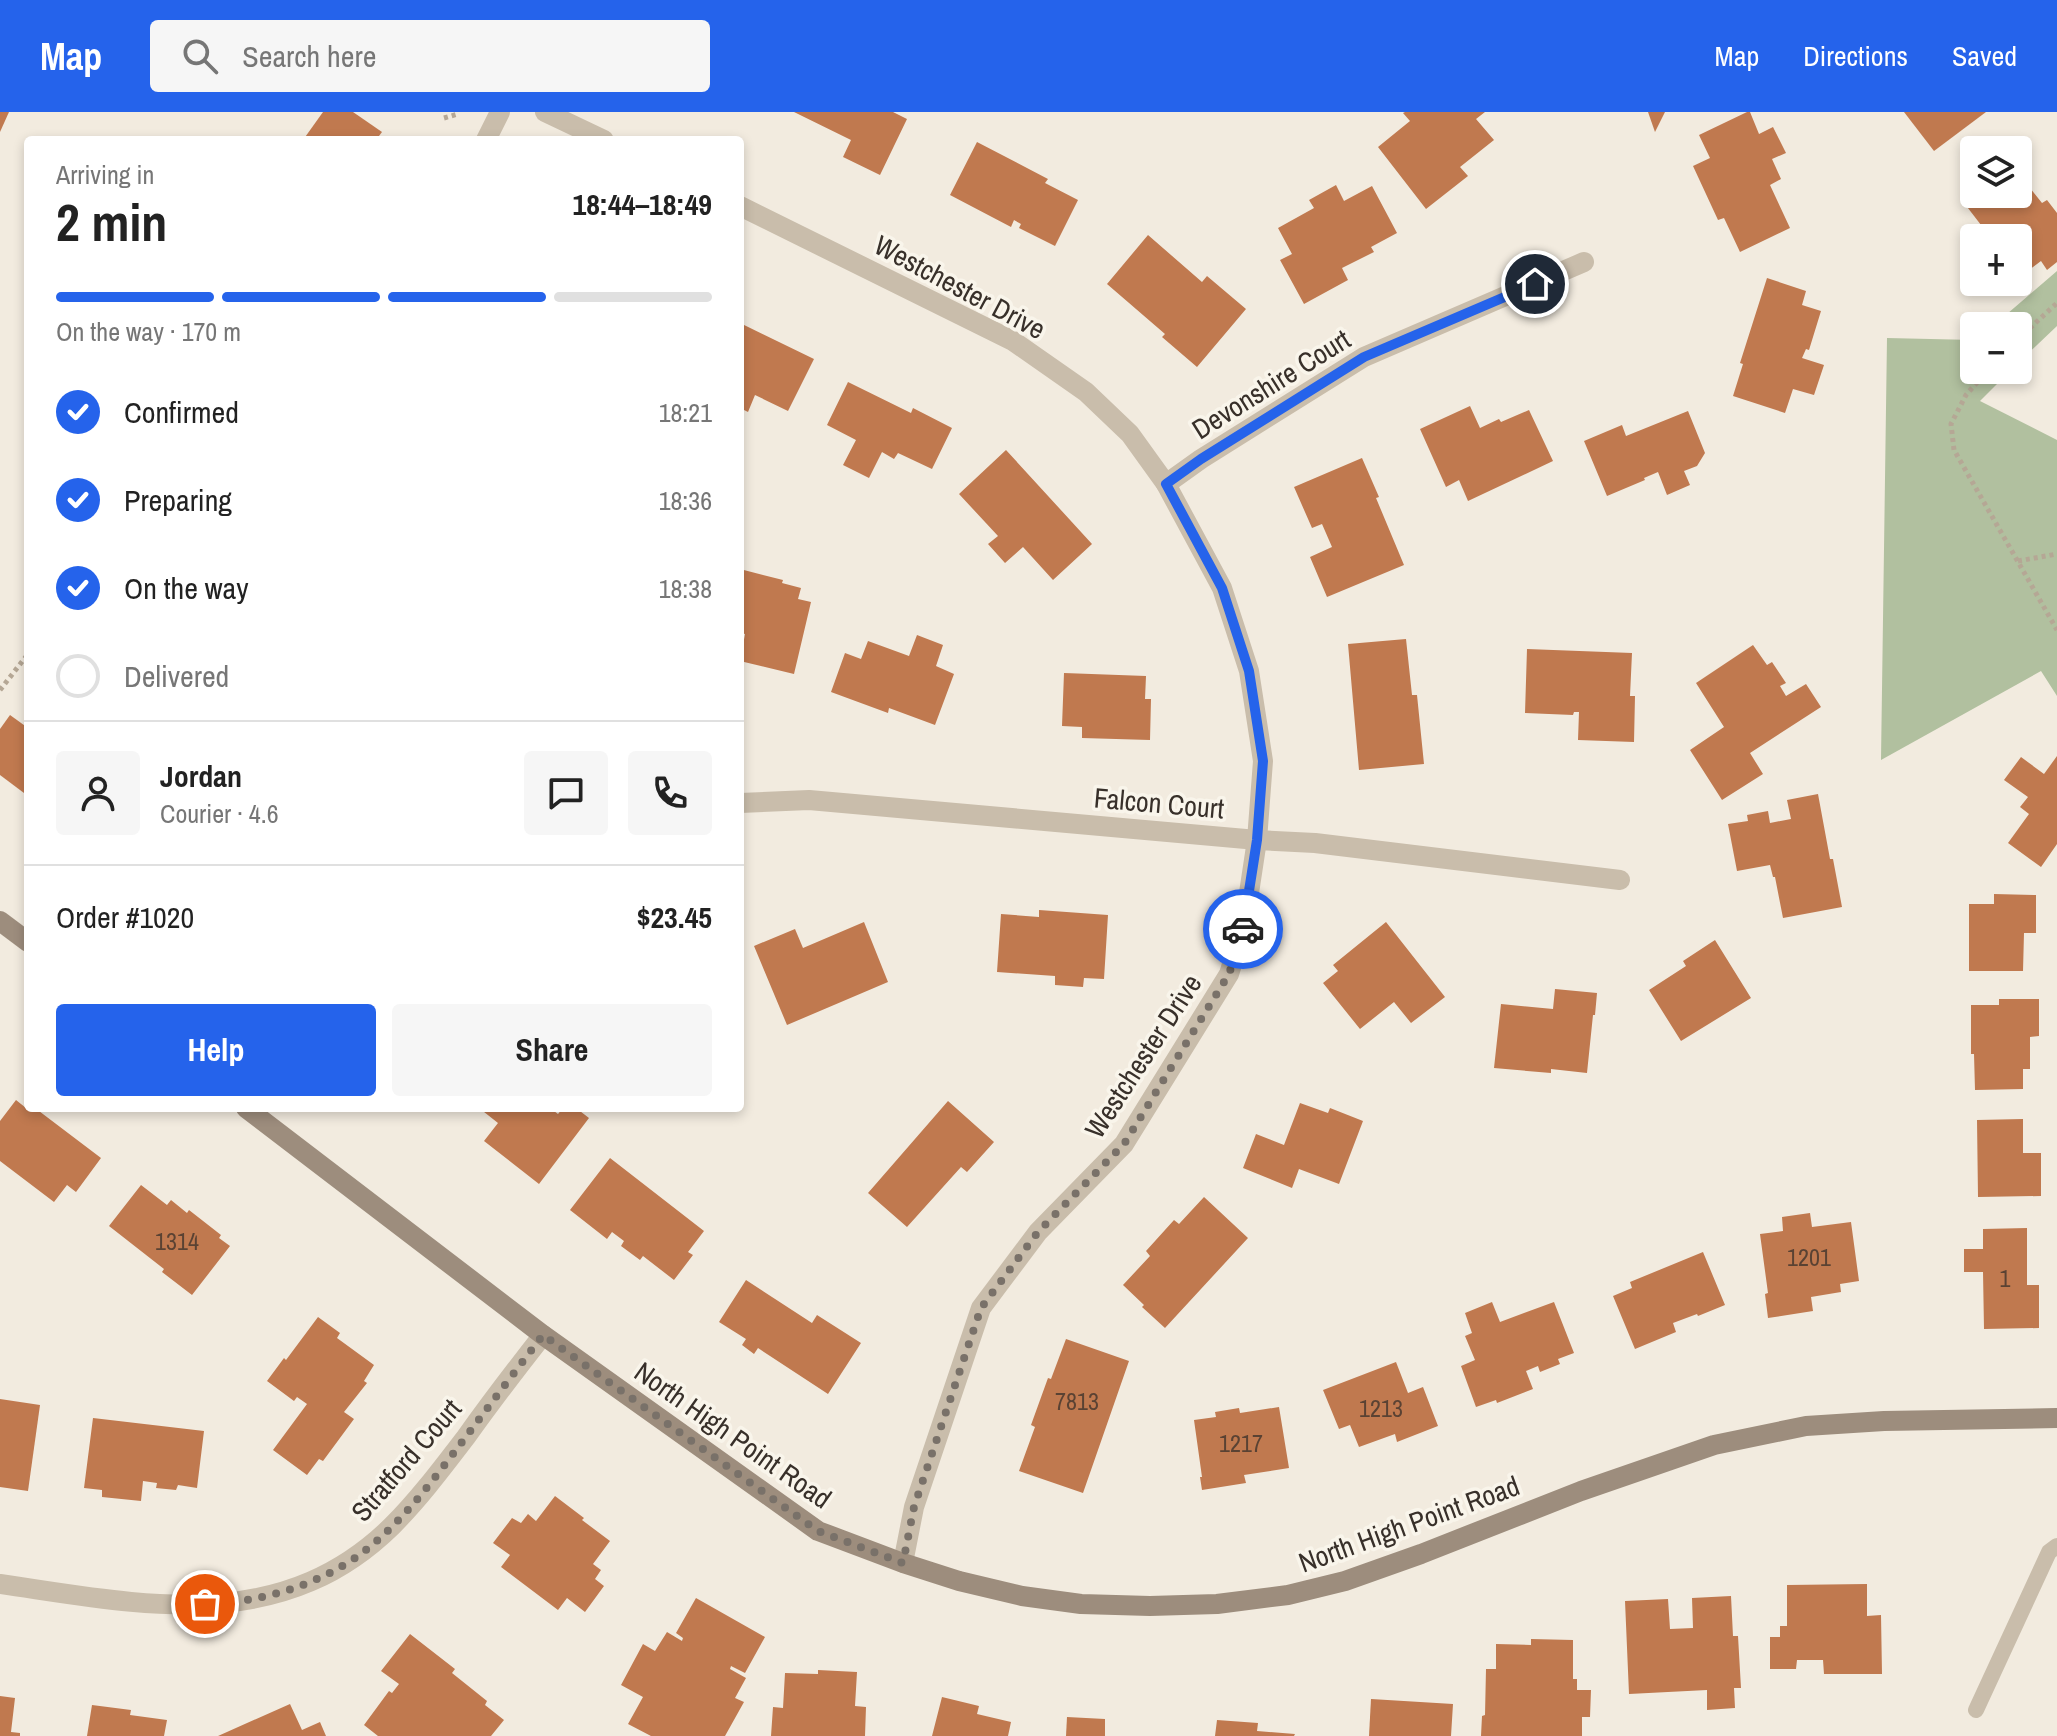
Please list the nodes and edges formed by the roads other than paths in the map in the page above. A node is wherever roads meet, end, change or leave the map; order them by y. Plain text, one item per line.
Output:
1 (500, 112) edge
2 (545, 112) edge
3 (488, 136) edge
4 (596, 136) edge
5 (744, 208) edge
6 (1584, 262) dead end
7 (1166, 484) junction
8 (744, 803) edge
9 (1257, 840) junction
10 (1620, 880) dead end
11 (0, 921) edge
12 (24, 939) edge
13 (251, 1112) edge
14 (543, 1335) junction
15 (2057, 1418) edge
16 (2057, 1546) edge
17 (903, 1563) junction
18 (0, 1584) edge
19 (1976, 1710) dead end

1 - 3 street
2 - 4 street
5 - 7 street, Westchester Drive
6 - 7 street, Devonshire Court
7 - 9 street, Westchester Drive
8 - 9 street, Falcon Court
9 - 10 street, Falcon Court
9 - 17 street, Westchester Drive
11 - 12 street
13 - 14 street, North High Point Road
14 - 17 street, North High Point Road
14 - 18 street, Stratford Court
15 - 17 street, North High Point Road
16 - 19 lane

